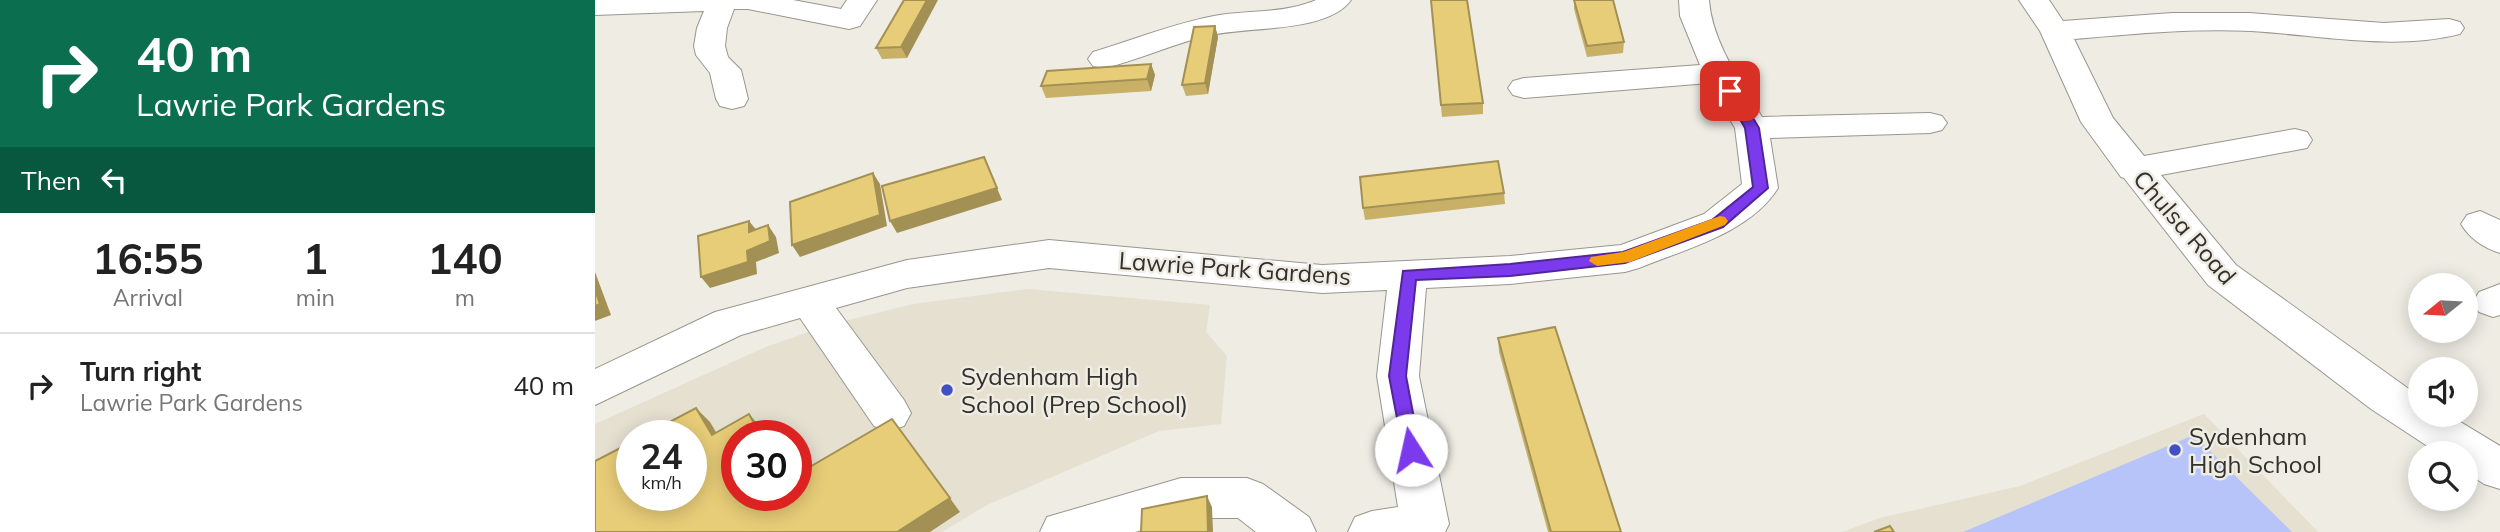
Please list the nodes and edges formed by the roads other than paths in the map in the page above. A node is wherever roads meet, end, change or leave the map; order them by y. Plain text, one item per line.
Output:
1 (724, 0) edge
2 (748, 0) edge
3 (862, 0) edge
4 (1336, 0) edge
5 (1694, 0) edge
6 (2034, 0) edge
7 (595, 6) edge
8 (2449, 28) dead end
9 (2055, 31) junction
10 (1104, 59) dead end
11 (1719, 73) junction
12 (1524, 88) dead end
13 (732, 99) dead end
14 (1930, 122) dead end
15 (1752, 128) junction
16 (2295, 140) dead end
17 (2133, 169) junction
18 (1408, 275) junction
19 (809, 301) junction
20 (595, 388) edge
21 (888, 414) dead end
22 (2500, 470) edge
23 (1065, 532) edge
24 (1292, 532) edge
25 (1372, 532) edge

1 - 2 street
1 - 7 street
1 - 13 street
2 - 3 street
4 - 10 street
5 - 11 street, Lawrie Park Gardens
6 - 9 street, Chulsa Road
8 - 9 street
9 - 17 street, Chulsa Road
11 - 12 street
11 - 15 street, Lawrie Park Gardens
14 - 15 street
15 - 18 street, Lawrie Park Gardens
16 - 17 street
17 - 22 street, Chulsa Road
18 - 19 street, Lawrie Park Gardens
18 - 25 street
19 - 20 street, Lawrie Park Gardens
19 - 21 street
23 - 24 street

